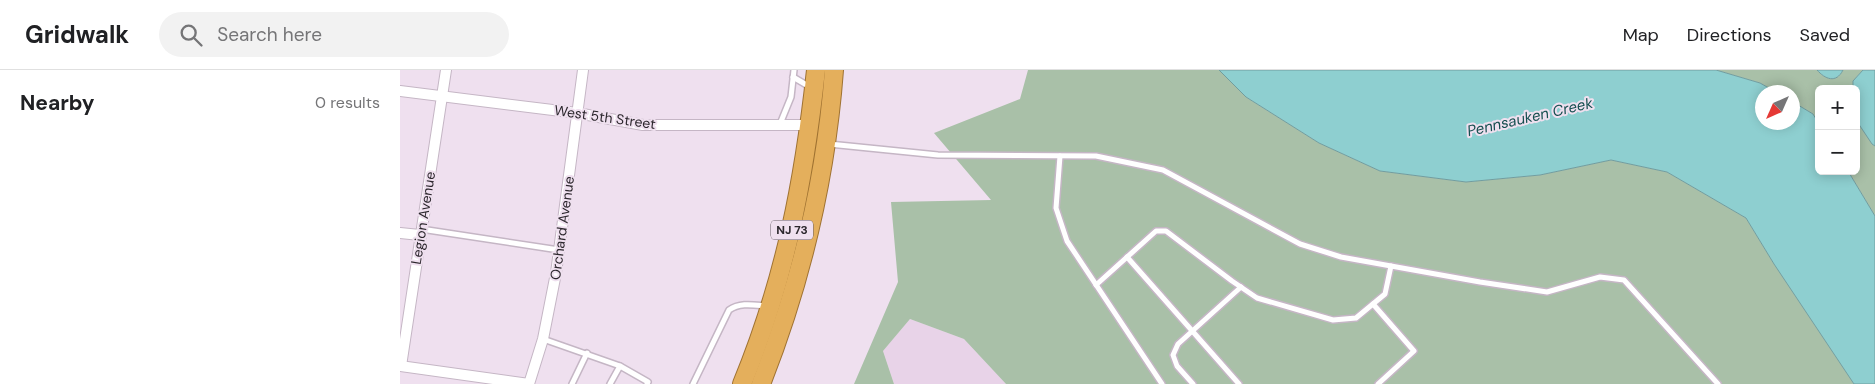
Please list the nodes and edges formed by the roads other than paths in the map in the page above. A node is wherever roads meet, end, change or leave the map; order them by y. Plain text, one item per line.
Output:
1 (446, 70) edge
2 (583, 70) edge
3 (794, 70) edge
4 (816, 70) edge
5 (834, 70) edge
6 (793, 77) junction
7 (814, 90) junction
8 (400, 91) edge
9 (442, 98) junction
10 (577, 113) junction
11 (780, 124) junction
12 (810, 125) junction
13 (826, 143) junction
14 (1060, 156) junction
15 (400, 232) edge
16 (420, 232) junction
17 (559, 250) junction
18 (1127, 258) junction
19 (1391, 266) junction
20 (1096, 284) junction
21 (1241, 287) junction
22 (1373, 304) junction
23 (770, 306) junction
24 (1192, 331) junction
25 (543, 338) junction
26 (587, 353) junction
27 (401, 366) edge
28 (620, 366) junction
29 (481, 381) edge
30 (649, 383) edge
31 (529, 384) edge
32 (572, 384) edge
33 (610, 384) edge
34 (693, 384) edge
35 (742, 384) edge
36 (761, 384) edge
37 (1162, 384) edge
38 (1193, 384) edge
39 (1239, 384) edge
40 (1378, 384) edge
41 (1718, 384) edge

1 - 9 street, Legion Avenue
2 - 10 street, Orchard Avenue
3 - 6 lane
4 - 7 highway, NJ 73
5 - 13 highway, NJ 73
6 - 7 lane
6 - 11 lane
7 - 12 highway, NJ 73
8 - 9 street, West 5th Street
9 - 10 street, West 5th Street
9 - 16 street, Legion Avenue
10 - 11 street, West 5th Street
10 - 17 street, Orchard Avenue
11 - 12 street, West 5th Street
12 - 23 highway, NJ 73
13 - 14 lane
13 - 36 highway, NJ 73
14 - 19 lane
14 - 20 lane
15 - 16 street
16 - 17 lane
16 - 27 street, Legion Avenue
17 - 25 street, Orchard Avenue
18 - 20 lane
18 - 21 lane
18 - 24 lane
19 - 22 lane
19 - 41 lane
20 - 37 lane
21 - 22 lane
21 - 24 lane
22 - 40 lane
23 - 34 lane
23 - 35 highway, NJ 73
24 - 38 lane
24 - 39 lane
25 - 26 lane
25 - 31 street, Orchard Avenue
26 - 28 lane
26 - 32 lane
27 - 29 street
28 - 30 lane
28 - 33 lane
29 - 31 street

